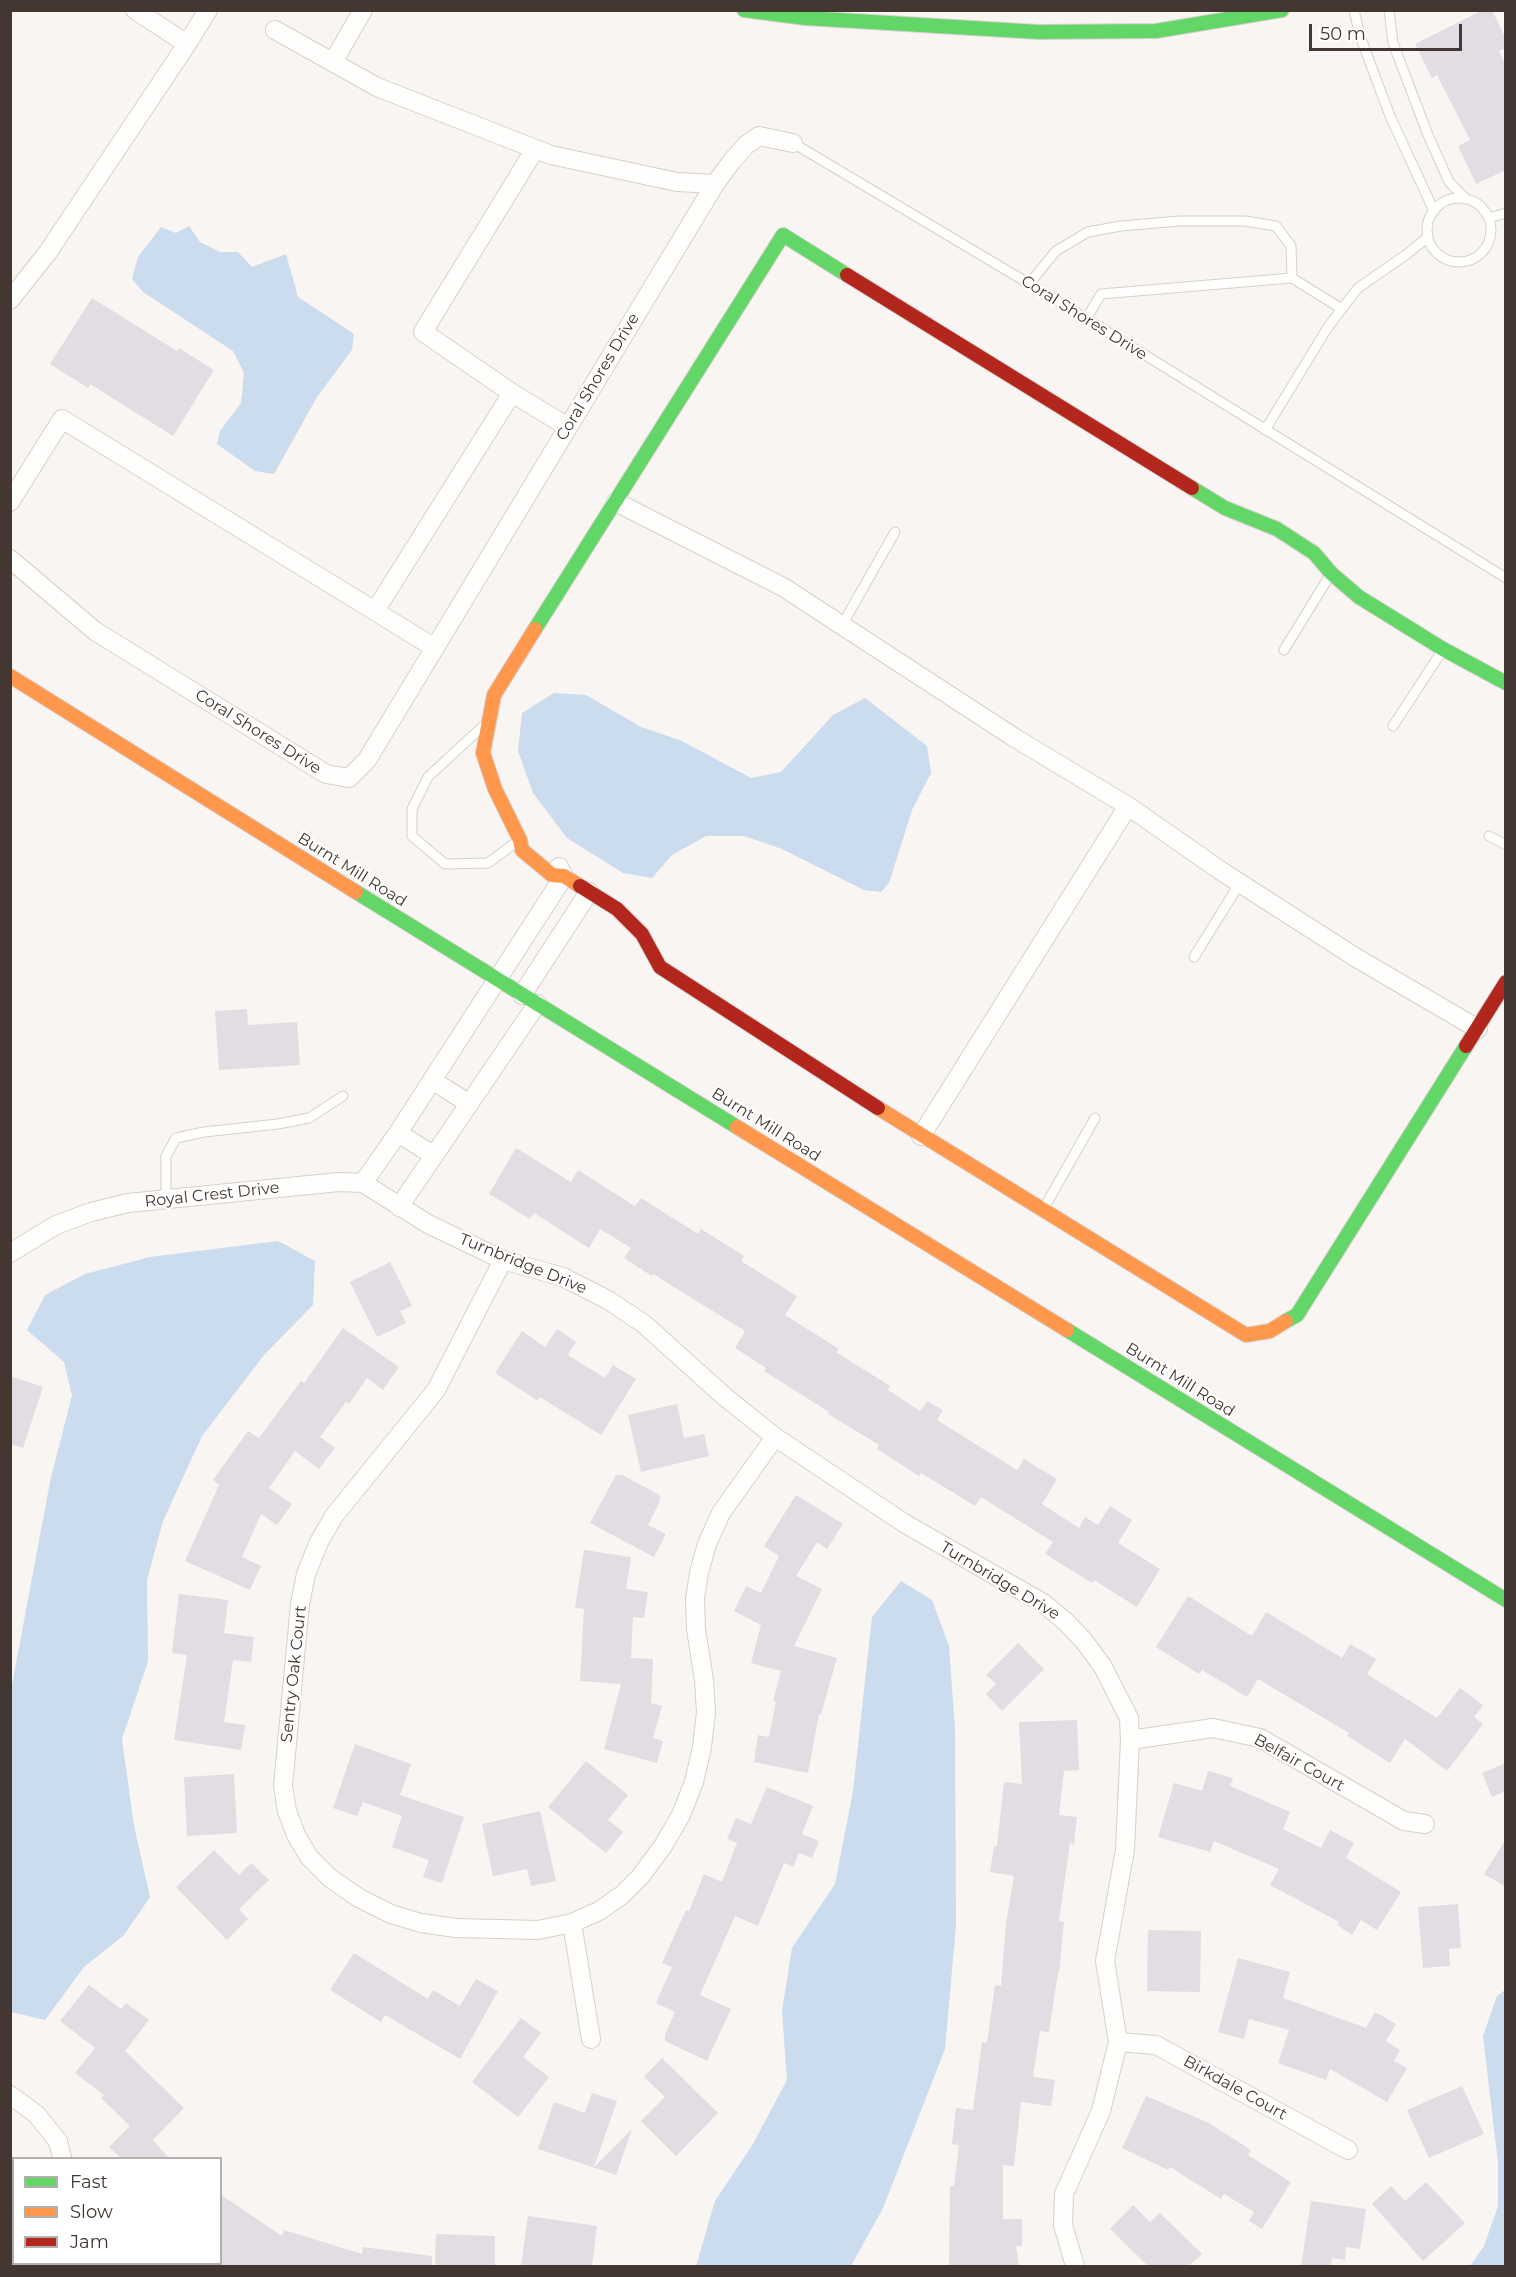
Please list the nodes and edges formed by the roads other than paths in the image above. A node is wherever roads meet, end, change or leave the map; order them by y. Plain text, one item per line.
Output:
1 (135, 10) edge
2 (207, 10) edge
3 (363, 10) edge
4 (744, 10) edge
5 (1282, 10) edge
6 (1354, 10) edge
7 (1389, 10) edge
8 (274, 30) dead end
9 (187, 44) junction
10 (333, 62) junction
11 (793, 143) joint
12 (535, 148) junction
13 (715, 184) junction
14 (1466, 199) junction
15 (1434, 211) junction
16 (1506, 213) edge
17 (1489, 218) junction
18 (1428, 237) junction
19 (1292, 278) junction
20 (1029, 284) junction
21 (10, 300) edge
22 (1342, 309) junction
23 (1086, 319) junction
24 (512, 393) junction
25 (568, 427) junction
26 (1265, 430) junction
27 (10, 502) edge
28 (616, 502) junction
29 (895, 532) dead end
30 (10, 559) edge
31 (1331, 573) junction
32 (1506, 578) edge
33 (375, 612) junction
34 (842, 625) junction
35 (435, 648) junction
36 (1443, 649) junction
37 (1284, 650) dead end
38 (10, 676) edge
39 (1506, 683) edge
40 (488, 722) junction
41 (1393, 726) dead end
42 (1128, 806) junction
43 (1489, 836) dead end
44 (520, 840) junction
45 (1506, 846) edge
46 (564, 876) junction
47 (1240, 883) junction
48 (590, 892) junction
49 (1194, 957) dead end
50 (497, 980) junction
51 (1506, 982) edge
52 (529, 999) junction
53 (1478, 1029) junction
54 (432, 1080) junction
55 (343, 1096) dead end
56 (468, 1103) junction
57 (1095, 1118) dead end
58 (398, 1133) junction
59 (921, 1136) junction
60 (433, 1155) junction
61 (363, 1183) junction
62 (166, 1200) junction
63 (399, 1207) junction
64 (1042, 1211) junction
65 (12, 1248) edge
66 (503, 1260) junction
67 (775, 1437) junction
68 (1506, 1600) edge
69 (1130, 1740) junction
70 (1425, 1824) dead end
71 (572, 1923) junction
72 (591, 2039) dead end
73 (1118, 2042) junction
74 (10, 2096) edge
75 (1348, 2150) dead end
76 (62, 2157) edge
77 (1075, 2266) edge

1 - 9 street
2 - 9 street
3 - 10 street
4 - 5 street
6 - 15 lane
7 - 14 lane
8 - 10 street
9 - 21 street
10 - 12 street
11 - 13 street, Coral Shores Drive
11 - 20 lane, Coral Shores Drive
12 - 13 street
12 - 24 street
13 - 25 street, Coral Shores Drive
14 - 15 lane
14 - 17 lane
15 - 18 lane
16 - 17 lane
17 - 18 lane
18 - 22 lane
19 - 20 lane
19 - 22 lane
19 - 23 lane
20 - 23 lane, Coral Shores Drive
22 - 26 lane
23 - 26 lane, Coral Shores Drive
24 - 25 street
24 - 33 street
25 - 35 street, Coral Shores Drive
26 - 32 lane, Coral Shores Drive
27 - 33 street
28 - 31 street
28 - 34 street
28 - 40 street
29 - 34 lane
30 - 35 street, Coral Shores Drive
31 - 36 street
31 - 37 lane
33 - 35 street
34 - 42 street
36 - 39 street
36 - 41 lane
38 - 50 street, Burnt Mill Road
40 - 44 street
40 - 44 lane
42 - 47 street
42 - 59 street
43 - 45 lane
44 - 46 street
46 - 48 street
46 - 50 street
47 - 49 lane
47 - 53 street
48 - 52 street
48 - 59 street
50 - 52 street, Burnt Mill Road
50 - 54 street
51 - 53 street
52 - 56 street
52 - 68 street, Burnt Mill Road
53 - 64 street
54 - 56 street
54 - 58 street
55 - 62 lane
56 - 60 street
57 - 64 lane
58 - 60 street
58 - 61 street
59 - 64 street
60 - 63 street
61 - 62 street, Royal Crest Drive
61 - 63 street, Turnbridge Drive
62 - 65 street, Royal Crest Drive
63 - 66 street, Turnbridge Drive
66 - 67 street, Turnbridge Drive
66 - 71 street, Sentry Oak Court
67 - 69 street, Turnbridge Drive
67 - 71 street, Sentry Oak Court
69 - 70 street, Belfair Court
69 - 73 street, Turnbridge Drive
71 - 72 street
73 - 75 street, Birkdale Court
73 - 77 street, Turnbridge Drive
74 - 76 street

